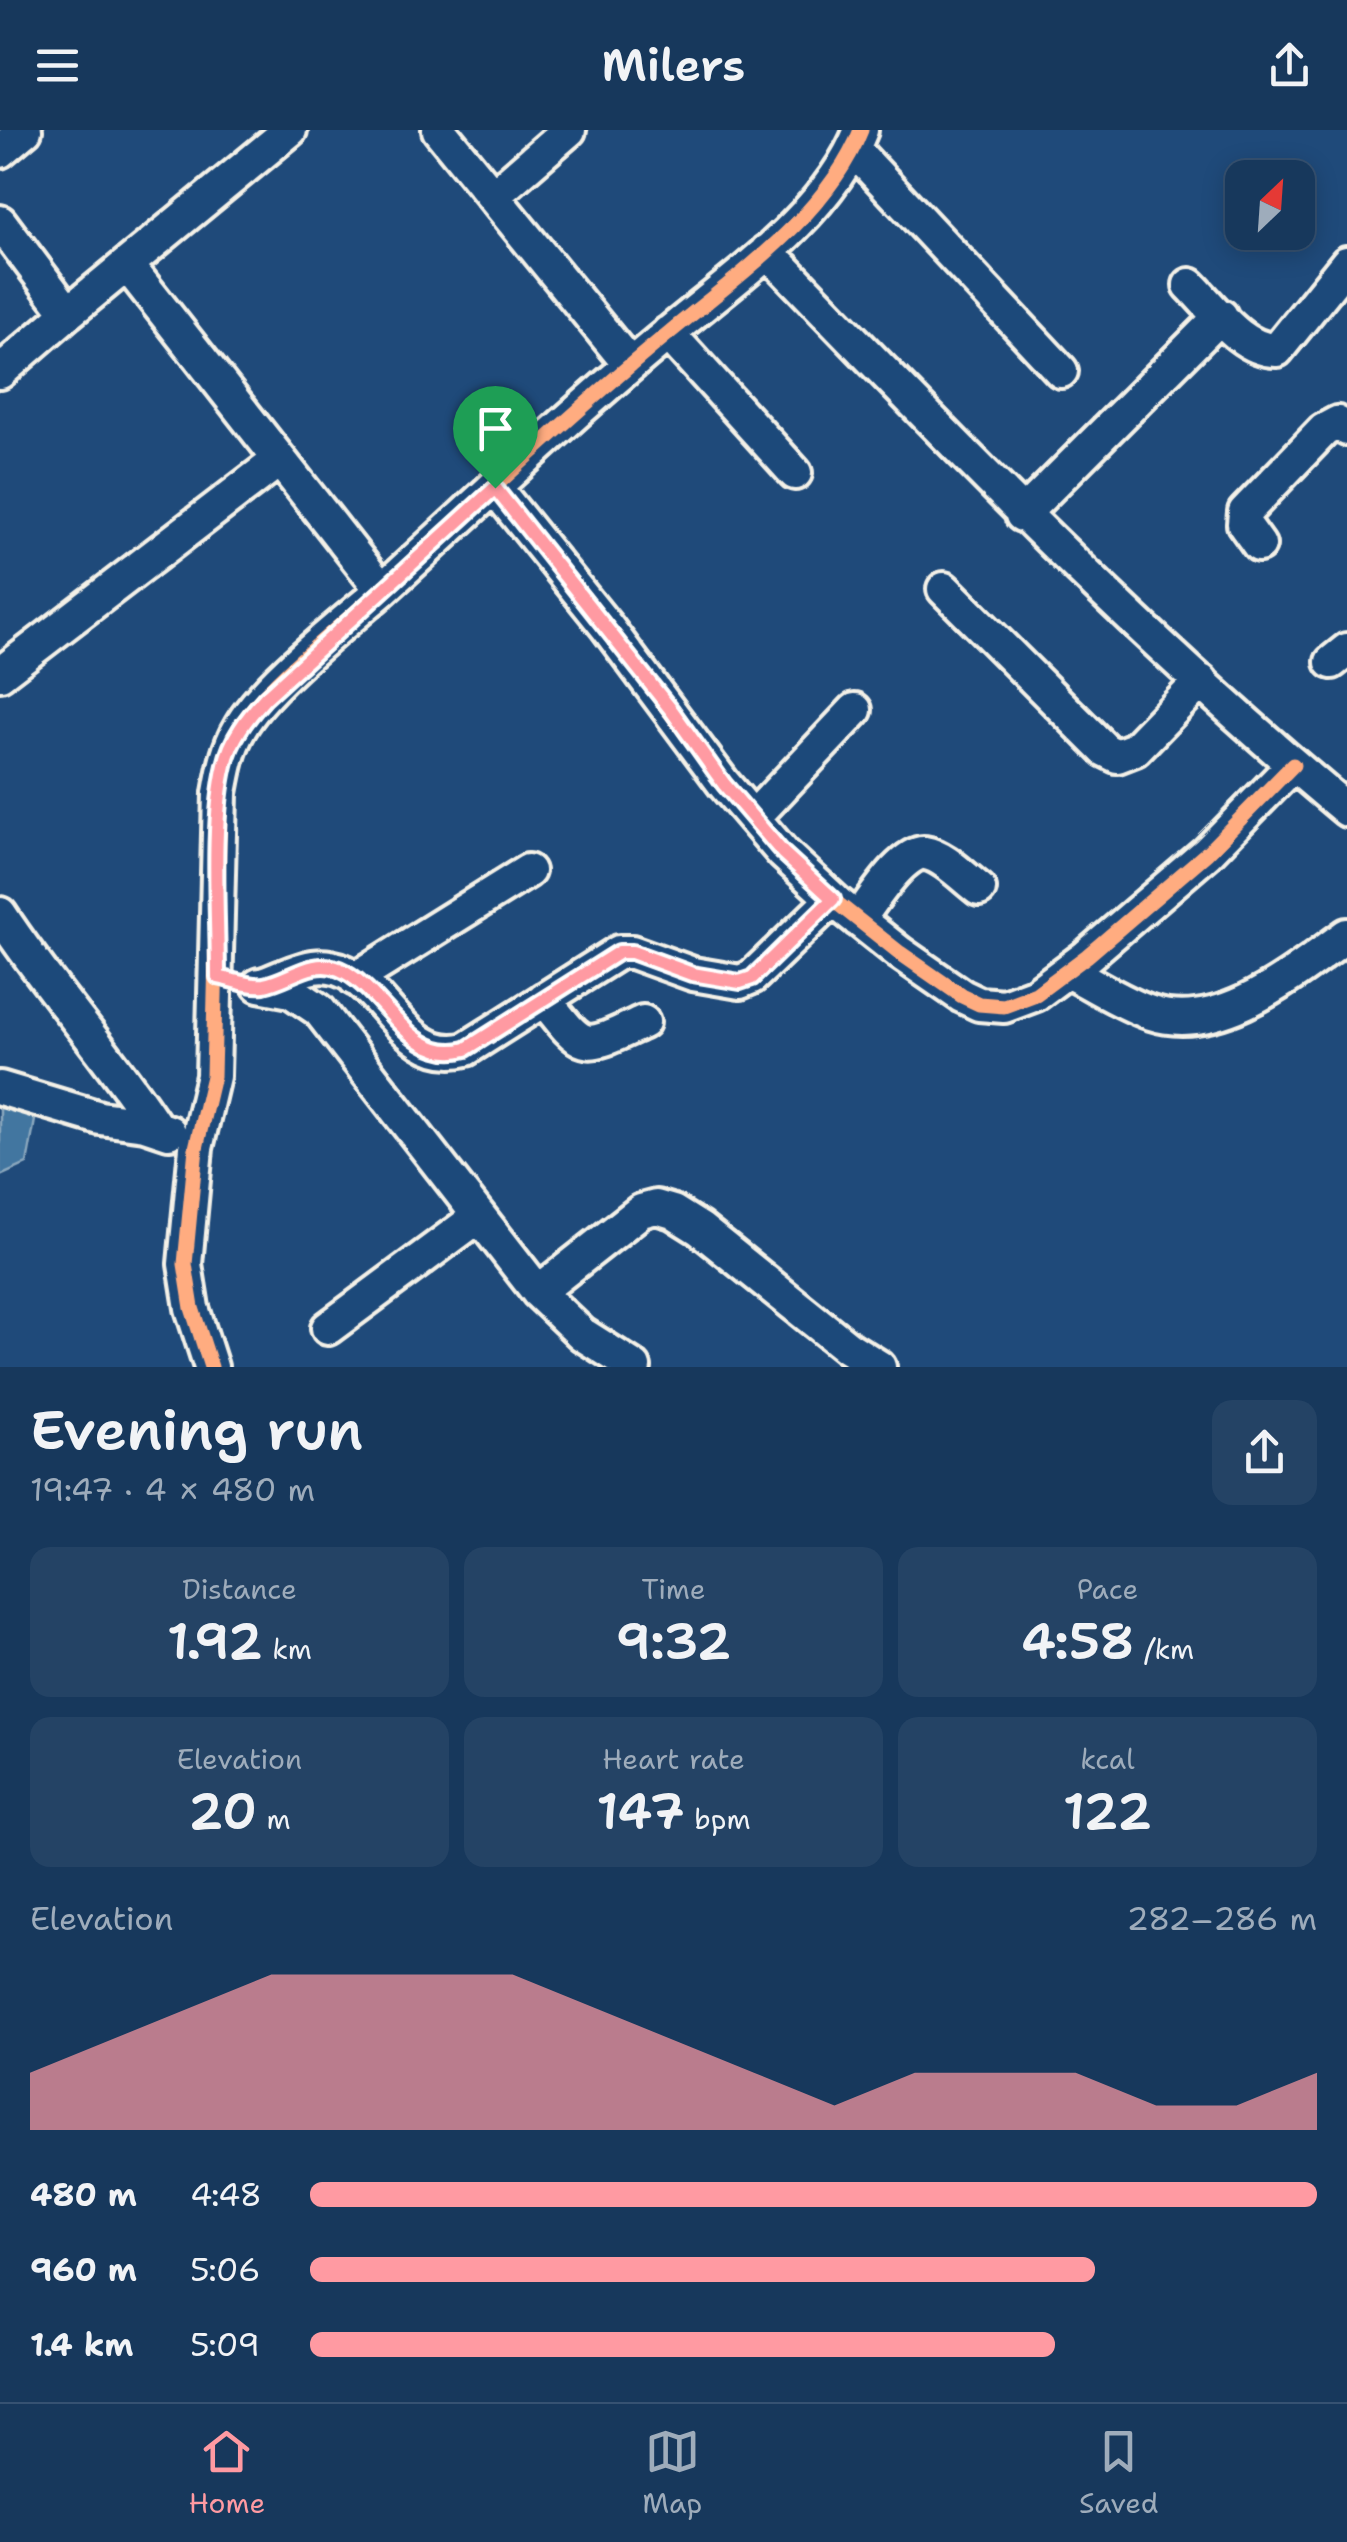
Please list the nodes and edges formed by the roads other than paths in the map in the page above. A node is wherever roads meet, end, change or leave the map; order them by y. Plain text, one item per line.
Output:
1 (26, 130) edge
2 (290, 130) edge
3 (439, 130) edge
4 (569, 130) edge
5 (857, 140) edge
6 (0, 151) edge
7 (492, 196) junction
8 (0, 222) edge
9 (766, 252) junction
10 (1347, 263) edge
11 (128, 266) junction
12 (1190, 286) dead end
13 (68, 313) junction
14 (1221, 316) junction
15 (668, 333) junction
16 (630, 365) junction
17 (1061, 371) dead end
18 (0, 372) edge
19 (1347, 429) edge
20 (279, 460) junction
21 (796, 473) dead end
22 (495, 488) junction
23 (1022, 515) junction
24 (1259, 545) dead end
25 (944, 589) dead end
26 (382, 590) junction
27 (0, 674) edge
28 (1201, 681) junction
29 (855, 710) dead end
30 (1294, 766) junction
31 (1347, 810) edge
32 (754, 818) junction
33 (528, 871) dead end
34 (979, 889) dead end
35 (846, 910) junction
36 (0, 914) edge
37 (1347, 935) edge
38 (1068, 971) junction
39 (218, 977) junction
40 (356, 980) junction
41 (262, 986) junction
42 (544, 999) junction
43 (643, 1022) dead end
44 (0, 1088) edge
45 (156, 1127) junction
46 (196, 1148) junction
47 (479, 1216) junction
48 (538, 1292) junction
49 (328, 1328) dead end
50 (596, 1358) edge
51 (211, 1367) edge
52 (634, 1367) edge
53 (878, 1367) edge

1 - 6 street
2 - 11 street
3 - 7 street
4 - 7 street
5 - 9 street
5 - 17 street
7 - 16 street
8 - 13 street
9 - 15 street
9 - 23 street
10 - 14 street
11 - 13 street
11 - 20 street
12 - 14 street
13 - 18 street
14 - 23 street
15 - 16 street
15 - 21 street
16 - 22 street
19 - 24 street
20 - 26 street
20 - 27 street
22 - 26 street
22 - 32 street
23 - 28 street
25 - 28 street
26 - 39 street
28 - 30 street
29 - 32 street
30 - 31 street
30 - 38 street
32 - 35 street
33 - 40 street
34 - 35 street
35 - 38 street
35 - 42 street
36 - 45 street
37 - 38 street
39 - 41 street
39 - 46 street
40 - 41 street
40 - 42 street
41 - 47 street
42 - 43 street
44 - 45 street
45 - 46 street
46 - 51 street
47 - 48 street
47 - 49 street
48 - 50 street
48 - 53 street
50 - 52 street

